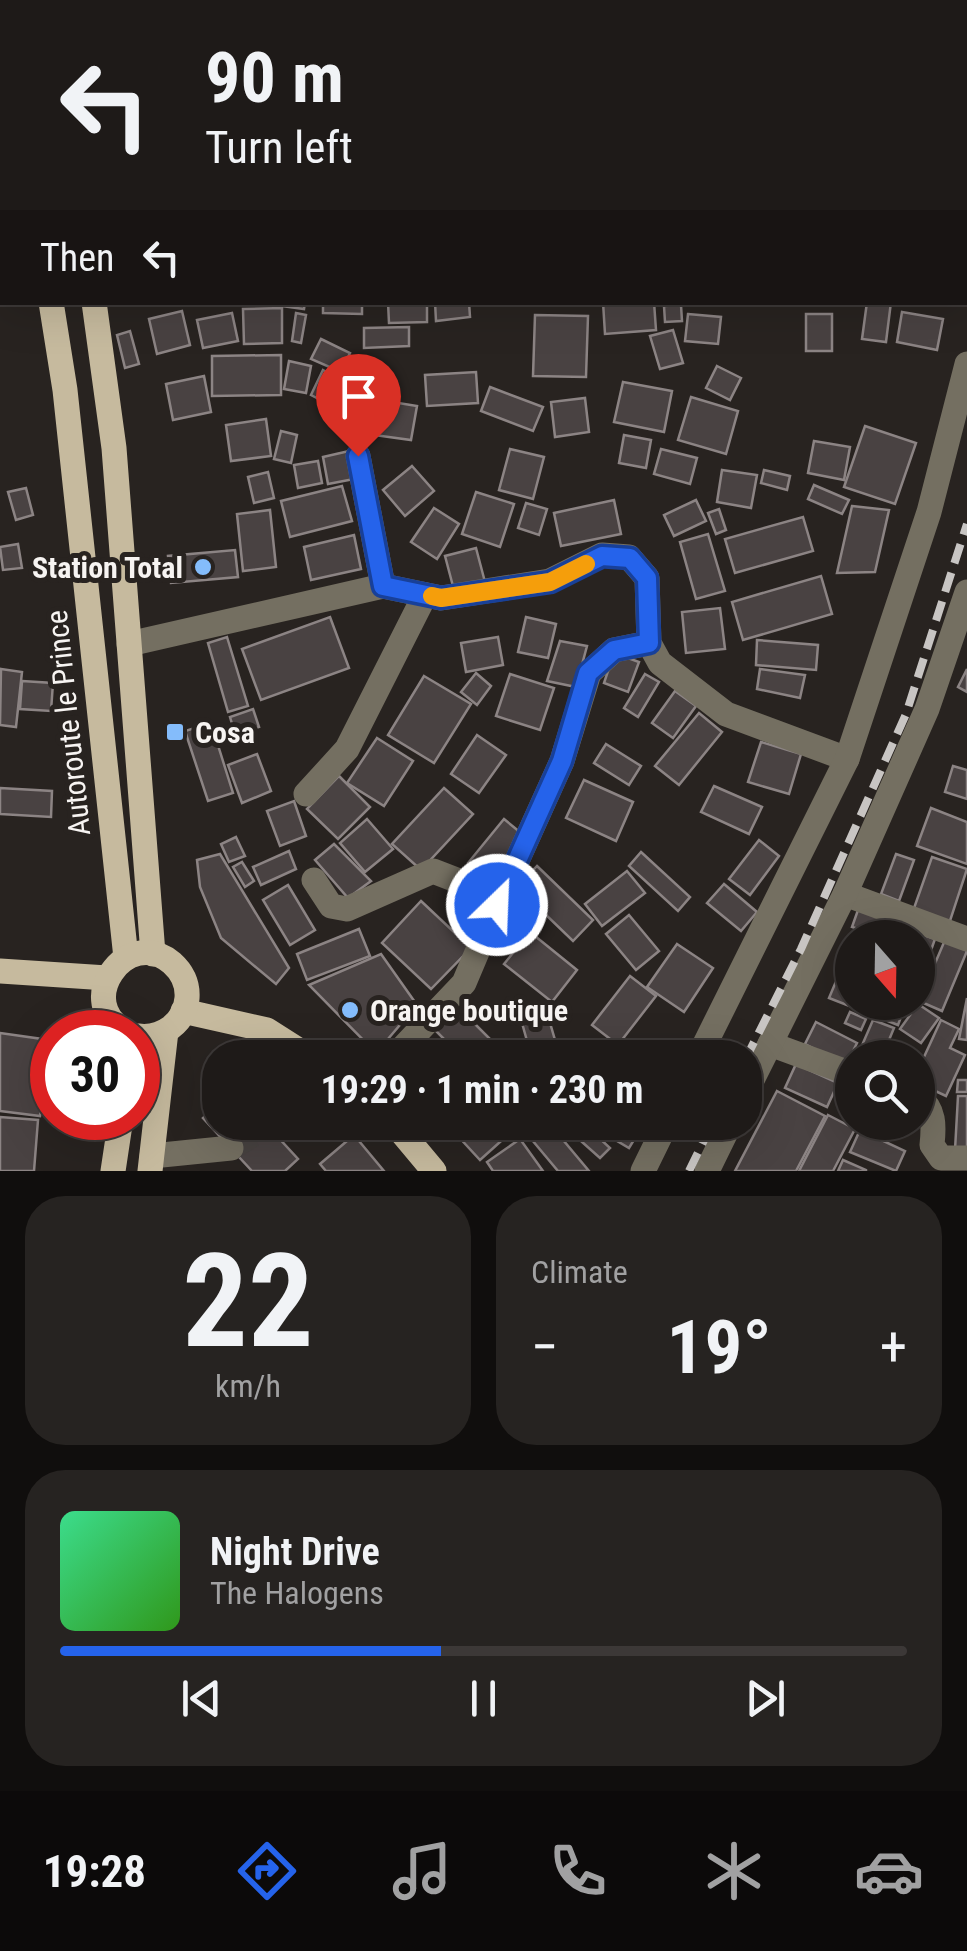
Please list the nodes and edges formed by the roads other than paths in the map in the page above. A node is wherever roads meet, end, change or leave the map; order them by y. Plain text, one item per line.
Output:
1 (52, 305) edge
2 (94, 305) edge
3 (967, 364) edge
4 (358, 456) dead end
5 (383, 586) junction
6 (967, 592) edge
7 (425, 595) junction
8 (649, 643) junction
9 (129, 644) junction
10 (847, 759) junction
11 (306, 794) dead end
12 (314, 880) dead end
13 (845, 894) junction
14 (497, 905) junction
15 (967, 939) edge
16 (152, 954) junction
17 (126, 958) junction
18 (0, 971) edge
19 (107, 978) junction
20 (106, 1010) edge
21 (184, 1012) junction
22 (166, 1031) junction
23 (160, 1034) edge
24 (283, 1040) edge
25 (410, 1040) edge
26 (707, 1040) edge
27 (770, 1044) junction
28 (762, 1060) edge
29 (835, 1068) edge
30 (117, 1140) edge
31 (408, 1140) edge
32 (658, 1140) edge
33 (722, 1140) edge
34 (932, 1140) edge
35 (231, 1148) tunnel mouth
36 (967, 1158) edge
37 (151, 1163) edge
38 (112, 1171) edge
39 (434, 1171) edge
40 (643, 1171) edge
41 (707, 1171) edge

1 - 17 main road, Autoroute le Prince
2 - 9 main road
3 - 10 street
4 - 5 street
5 - 7 street
5 - 9 street
6 - 13 street
7 - 8 street
7 - 11 street
8 - 10 street
8 - 14 street
9 - 16 main road
10 - 26 street
12 - 14 street
13 - 15 street
13 - 27 street
14 - 25 street
16 - 17 main road
16 - 21 main road
17 - 19 main road
18 - 19 main road
19 - 20 main road
21 - 22 main road
21 - 24 main road
22 - 23 main road
22 - 37 main road
27 - 28 street
27 - 29 street
30 - 38 main road
31 - 39 main road
32 - 40 street
33 - 41 street
34 - 36 street
35 - 37 street

